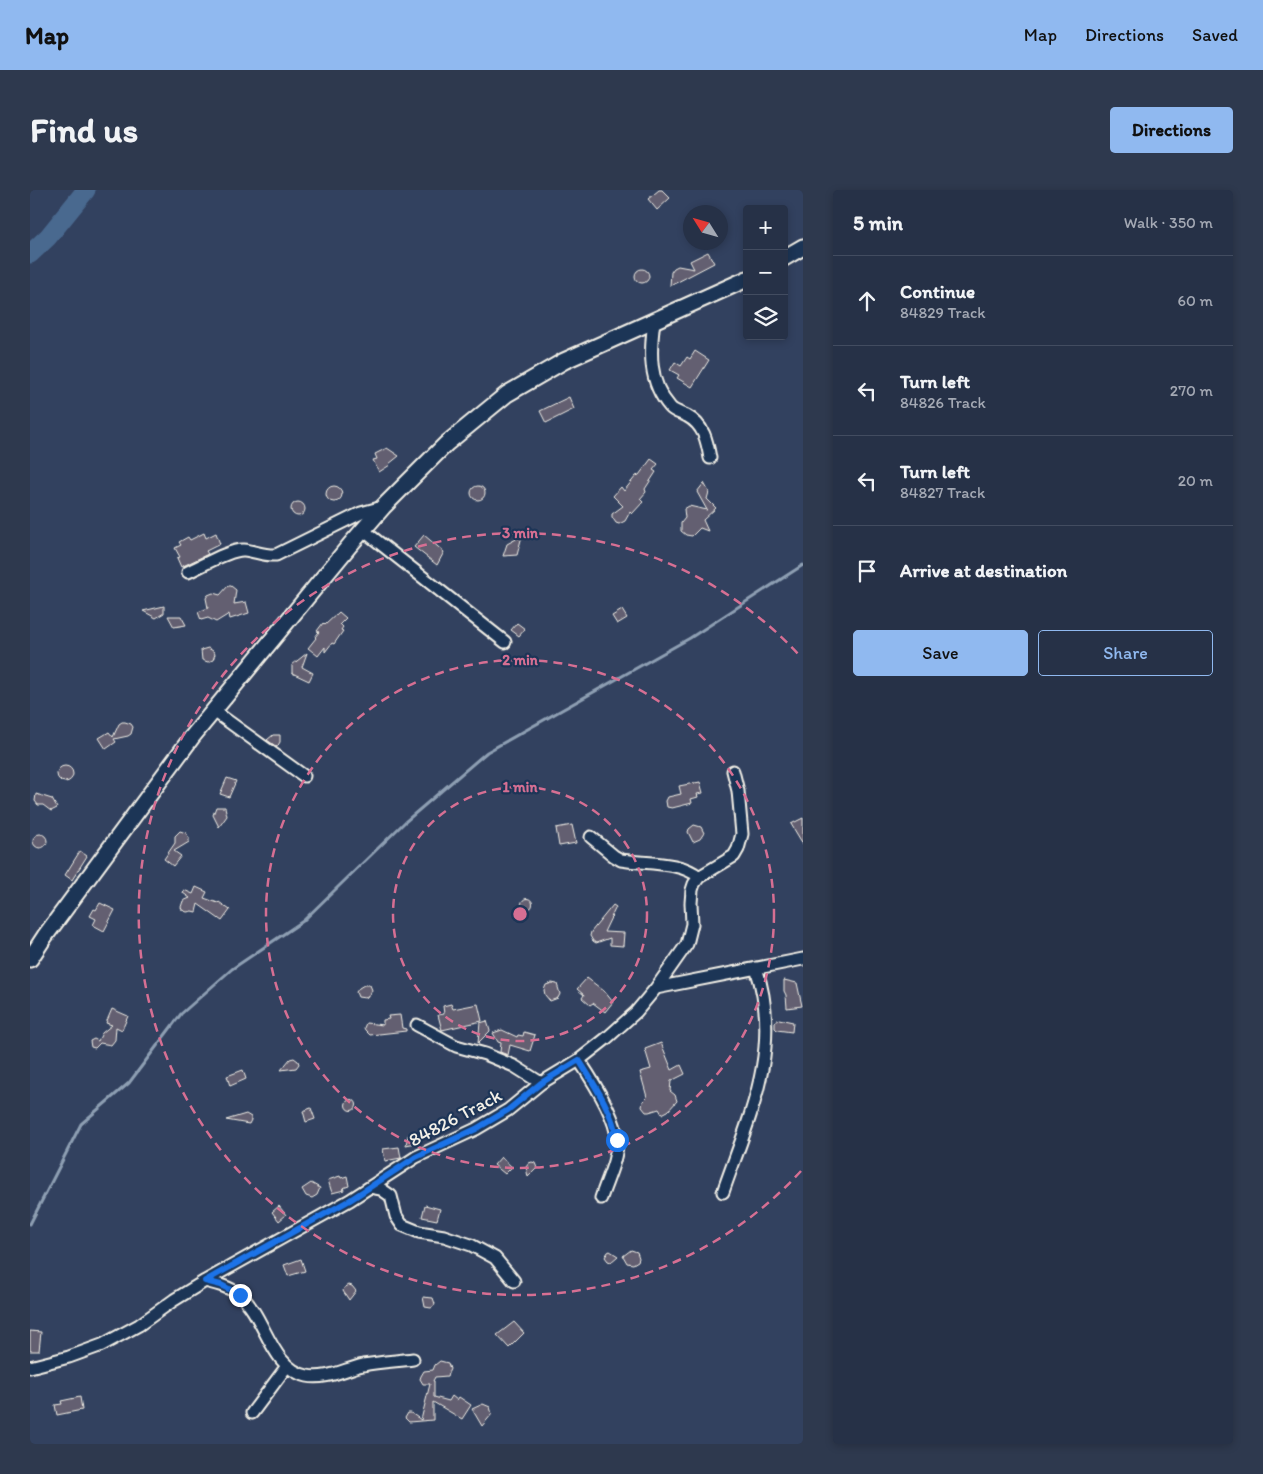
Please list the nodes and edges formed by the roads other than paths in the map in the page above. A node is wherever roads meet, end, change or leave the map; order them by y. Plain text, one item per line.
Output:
1 (803, 247) edge
2 (788, 256) edge
3 (743, 281) edge
4 (654, 322) junction
5 (710, 458) dead end
6 (383, 507) junction
7 (363, 530) junction
8 (188, 572) dead end
9 (505, 642) dead end
10 (214, 711) junction
11 (733, 771) dead end
12 (304, 776) dead end
13 (590, 837) dead end
14 (699, 877) junction
15 (30, 959) edge
16 (803, 959) edge
17 (756, 968) junction
18 (656, 988) junction
19 (417, 1025) dead end
20 (579, 1060) junction
21 (541, 1083) junction
22 (370, 1187) junction
23 (723, 1192) dead end
24 (601, 1198) dead end
25 (205, 1281) junction
26 (514, 1282) dead end
27 (413, 1359) dead end
28 (30, 1366) edge
29 (287, 1366) junction
30 (252, 1412) dead end

1 - 2 street
3 - 4 street
4 - 5 street
4 - 6 street
6 - 7 street
6 - 8 street
7 - 9 street
7 - 10 street
10 - 12 street
10 - 15 street
11 - 14 street
13 - 14 street
14 - 18 street, 84826 Track
16 - 17 street
17 - 18 street
17 - 23 street
18 - 20 street, 84826 Track
19 - 21 street
20 - 21 street, 84826 Track
20 - 24 street
21 - 22 street, 84826 Track
22 - 25 street, 84826 Track
22 - 26 street
25 - 28 street, 84826 Track
25 - 29 street
27 - 29 street
29 - 30 street

